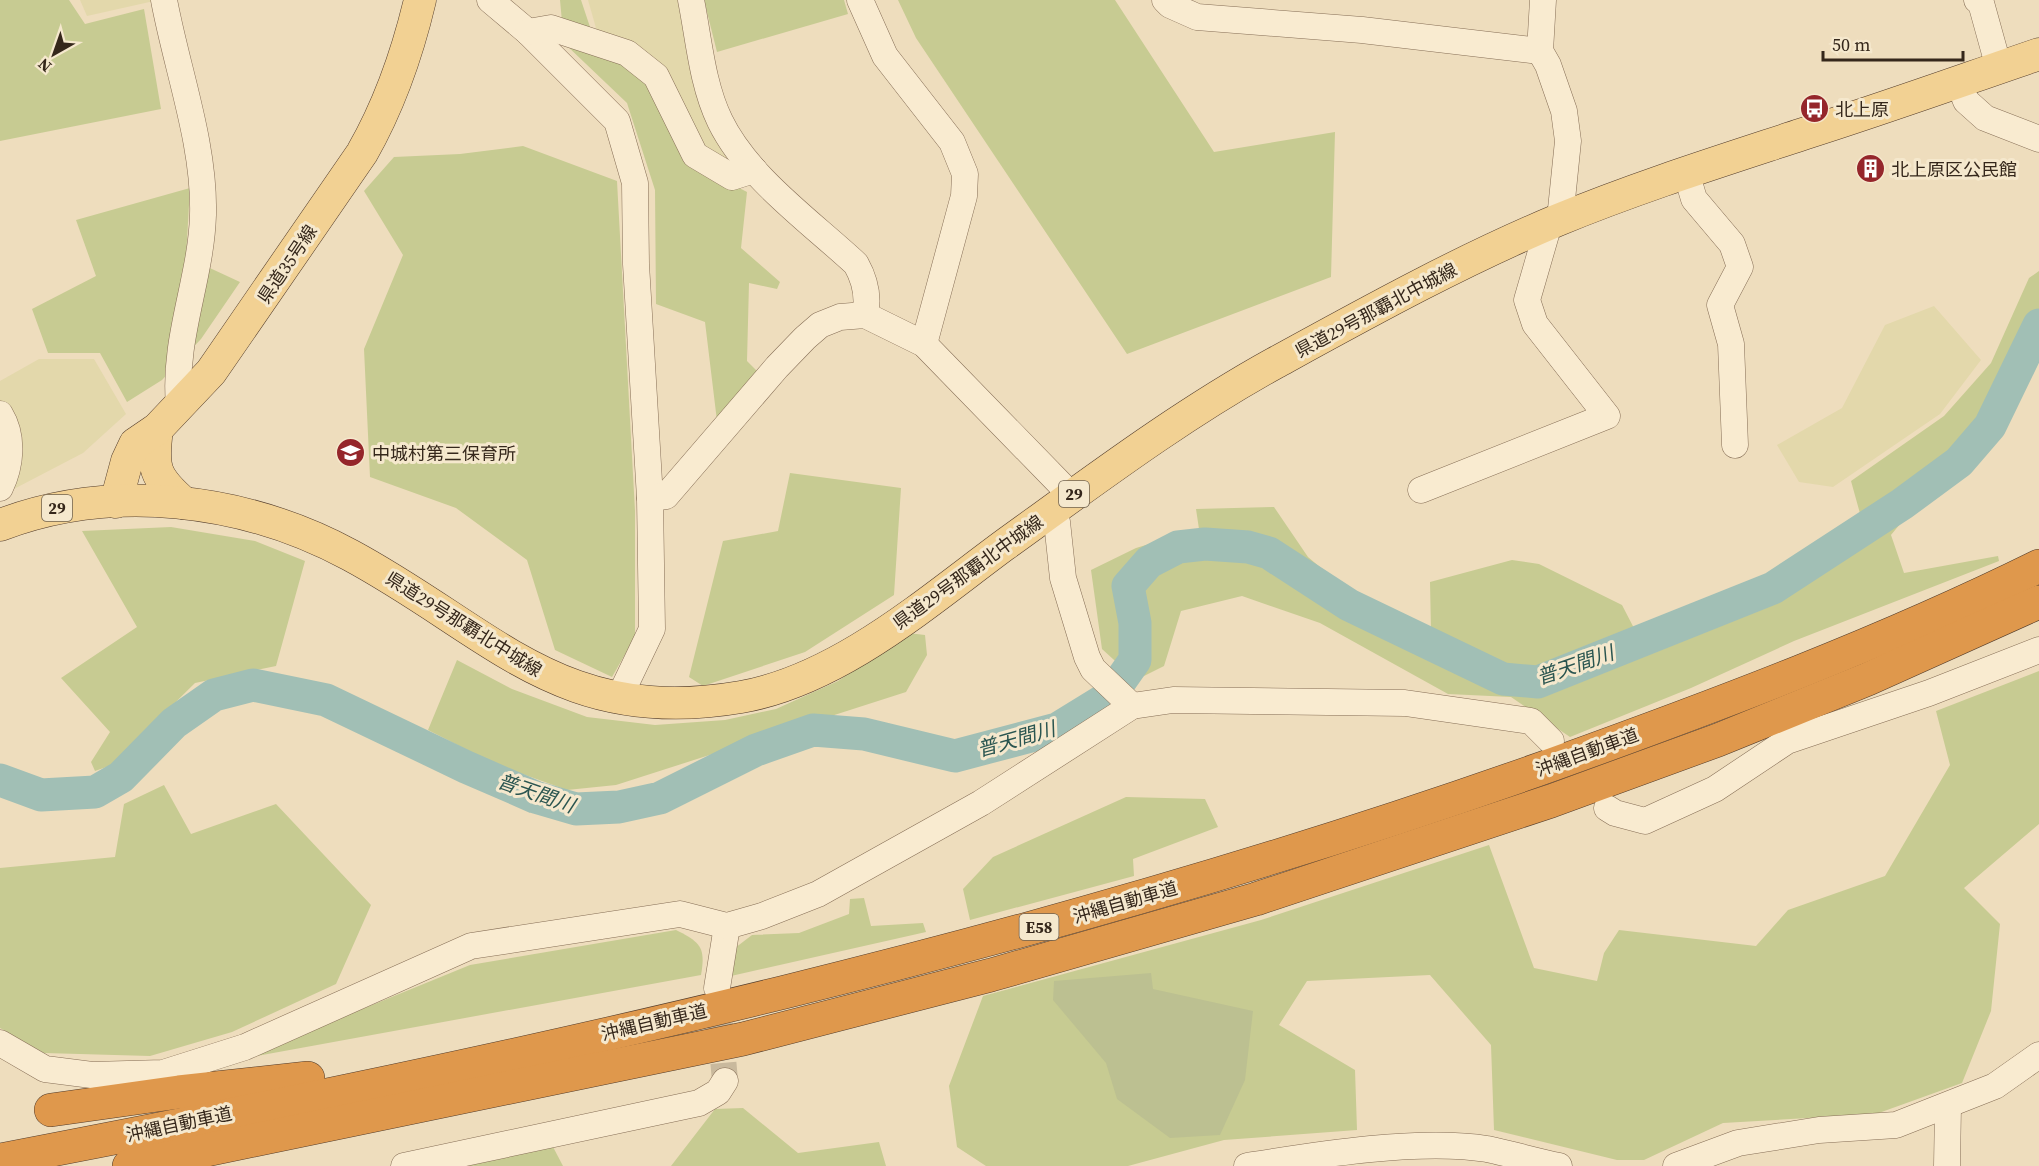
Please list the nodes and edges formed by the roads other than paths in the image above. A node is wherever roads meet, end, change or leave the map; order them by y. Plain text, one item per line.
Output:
1 (164, 0) edge
2 (420, 0) edge
3 (490, 0) edge
4 (691, 0) edge
5 (860, 0) edge
6 (1165, 0) edge
7 (1543, 0) edge
8 (1977, 0) edge
9 (528, 32) junction
10 (1540, 51) junction
11 (2039, 54) edge
12 (1999, 68) junction
13 (1959, 83) junction
14 (2039, 139) edge
15 (754, 170) junction
16 (1686, 172) junction
17 (1554, 222) junction
18 (865, 315) junction
19 (924, 344) junction
20 (179, 405) junction
21 (0, 414) edge
22 (157, 429) junction
23 (1735, 445) dead end
24 (0, 488) edge
25 (1421, 490) dead end
26 (650, 498) junction
27 (117, 502) junction
28 (184, 503) junction
29 (1062, 503) junction
30 (0, 525) edge
31 (2039, 566) edge
32 (2039, 602) edge
33 (2039, 650) edge
34 (618, 700) junction
35 (1131, 706) junction
36 (1551, 741) dead end
37 (1607, 808) dead end
38 (727, 926) junction
39 (717, 988) dead end
40 (0, 1043) edge
41 (2039, 1055) edge
42 (0, 1059) edge
43 (45, 1069) junction
44 (724, 1081) dead end
45 (377, 1083) junction
46 (1948, 1106) junction
47 (51, 1110) dead end
48 (1486, 1157) edge
49 (0, 1160) edge
50 (1305, 1161) edge
51 (129, 1166) edge
52 (404, 1166) edge
53 (1247, 1166) edge
54 (1559, 1166) edge
55 (1676, 1166) edge
56 (1947, 1166) edge

1 - 20 street
2 - 20 main road, 県道35号線
3 - 9 street
4 - 15 street
5 - 19 street
6 - 10 street
7 - 10 street
8 - 12 street
9 - 15 street
9 - 26 street
10 - 17 street
11 - 12 main road, 県道29号那覇北中城線 / 29
12 - 13 main road, 県道29号那覇北中城線 / 29
13 - 14 street
13 - 16 main road, 県道29号那覇北中城線 / 29
15 - 18 street
16 - 17 main road, 県道29号那覇北中城線 / 29
16 - 23 street
17 - 25 street
17 - 29 main road, 県道29号那覇北中城線 / 29
18 - 19 street
18 - 26 street
19 - 29 street
20 - 22 main road, 県道35号線
21 - 24 street
22 - 27 main road, 県道35号線
22 - 28 main road
26 - 34 street
27 - 28 main road, 県道29号那覇北中城線 / 29
27 - 30 main road, 県道29号那覇北中城線 / 29
28 - 34 main road, 県道29号那覇北中城線 / 29
29 - 34 main road, 県道29号那覇北中城線 / 29
29 - 35 street
31 - 45 highway, 沖縄自動車道 / E58
32 - 51 highway, 沖縄自動車道 / E58
33 - 37 street
35 - 36 street
35 - 38 street
38 - 39 street
38 - 43 street
40 - 43 street
41 - 46 street
42 - 43 street
44 - 52 street
45 - 47 highway
45 - 49 highway, 沖縄自動車道 / E58
46 - 55 street
46 - 56 street
48 - 50 street
48 - 54 street
50 - 53 street

